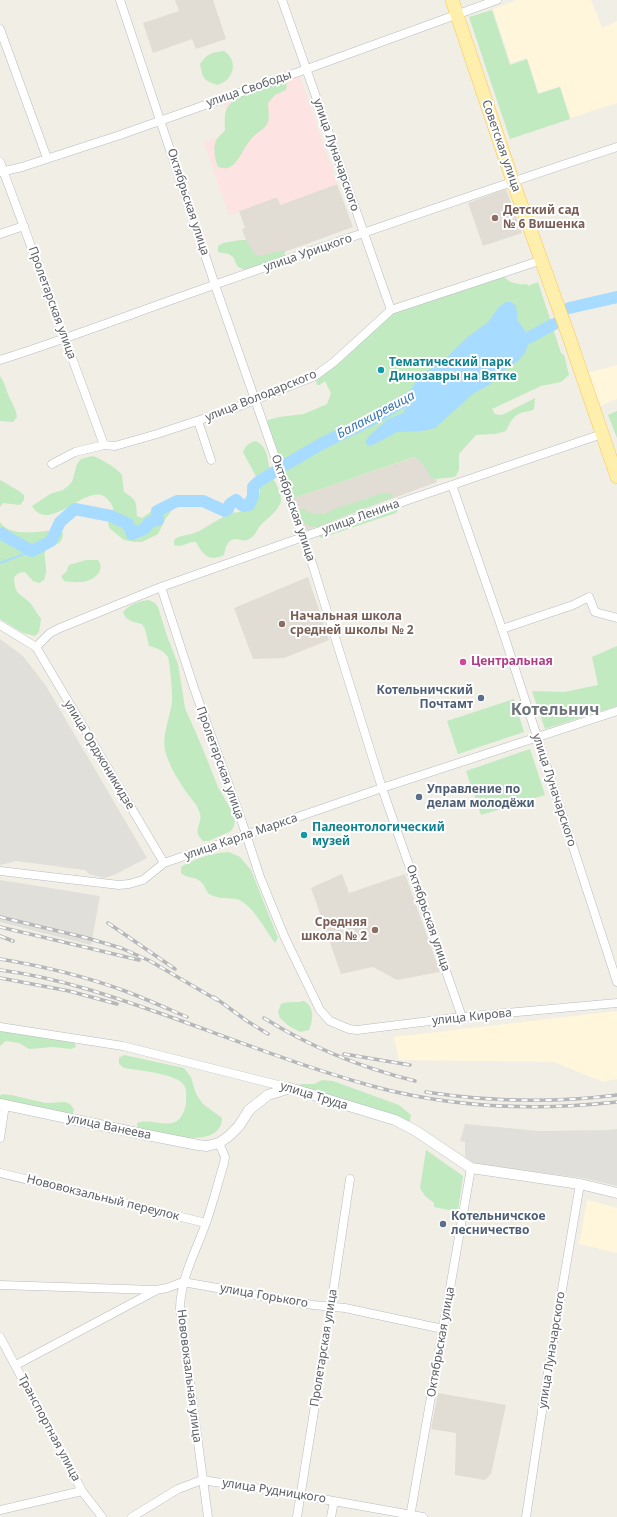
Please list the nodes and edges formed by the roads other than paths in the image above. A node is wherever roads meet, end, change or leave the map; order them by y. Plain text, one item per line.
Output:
1 (120, 0) edge
2 (282, 0) edge
3 (452, 0) edge
4 (497, 0) edge
5 (457, 15) junction
6 (0, 29) edge
7 (307, 69) junction
8 (161, 120) junction
9 (617, 147) edge
10 (47, 158) junction
11 (0, 162) edge
12 (2, 172) edge
13 (513, 182) junction
14 (24, 226) junction
15 (0, 234) edge
16 (363, 234) junction
17 (542, 260) junction
18 (215, 285) junction
19 (391, 310) junction
20 (64, 338) junction
21 (0, 360) edge
22 (255, 400) junction
23 (198, 421) junction
24 (602, 434) junction
25 (104, 445) junction
26 (211, 460) dead end
27 (52, 464) dead end
28 (617, 478) edge
29 (452, 485) junction
30 (303, 537) junction
31 (161, 587) junction
32 (617, 618) edge
33 (0, 625) edge
34 (502, 629) junction
35 (36, 647) junction
36 (617, 711) edge
37 (537, 738) junction
38 (382, 788) junction
39 (246, 835) junction
40 (164, 863) junction
41 (0, 871) edge
42 (617, 982) edge
43 (617, 1003) edge
44 (462, 1017) junction
45 (330, 1021) joint
46 (0, 1027) edge
47 (290, 1088) junction
48 (3, 1105) edge
49 (0, 1138) edge
50 (219, 1143) junction
51 (472, 1168) junction
52 (0, 1173) edge
53 (350, 1179) dead end
54 (580, 1184) junction
55 (617, 1193) edge
56 (206, 1223) junction
57 (183, 1282) junction
58 (0, 1285) edge
59 (156, 1290) junction
60 (331, 1306) junction
61 (443, 1328) junction
62 (0, 1337) edge
63 (16, 1365) junction
64 (202, 1480) junction
65 (82, 1491) junction
66 (300, 1495) junction
67 (334, 1501) junction
68 (0, 1510) edge
69 (410, 1516) edge
70 (102, 1517) edge
71 (132, 1517) edge
72 (208, 1517) edge
73 (297, 1517) edge
74 (331, 1517) edge
75 (423, 1517) edge
76 (526, 1517) edge

1 - 8 street, Октябрьская улица
2 - 7 street, улица Луначарского
3 - 5 main road, Советская улица
4 - 5 street, улица Свободы
5 - 7 street, улица Свободы
5 - 13 main road, Советская улица
6 - 10 street
7 - 8 street, улица Свободы
7 - 16 street, улица Луначарского
8 - 10 street, улица Свободы
8 - 18 street, Октябрьская улица
9 - 13 street, улица Урицкого
10 - 12 street, улица Свободы
11 - 12 street, Пролетарская улица
12 - 14 street, Пролетарская улица
13 - 16 street, улица Урицкого
13 - 17 main road, Советская улица
14 - 15 street
14 - 20 street, Пролетарская улица
16 - 18 street, улица Урицкого
16 - 19 street, улица Луначарского
17 - 19 street, улица Володарского
17 - 24 main road, Советская улица
18 - 20 street, улица Урицкого
18 - 22 street, Октябрьская улица
19 - 22 street, улица Володарского
20 - 21 street, улица Урицкого
20 - 25 street, Пролетарская улица
22 - 23 street, улица Володарского
22 - 30 street, Октябрьская улица
23 - 25 street, улица Володарского
23 - 26 street
24 - 28 main road
24 - 29 street, улица Ленина
25 - 27 street, улица Володарского
29 - 30 street, улица Ленина
29 - 34 street, улица Луначарского
30 - 31 street, улица Ленина
30 - 38 street, Октябрьская улица
31 - 35 street, улица Ленина
31 - 39 street, Пролетарская улица
32 - 34 street
33 - 35 street
34 - 37 street, улица Луначарского
35 - 40 street, улица Орджоникидзе
36 - 37 street, улица Карла Маркса
37 - 38 street, улица Карла Маркса
37 - 42 street, улица Луначарского
38 - 39 street, улица Карла Маркса
38 - 44 street, Октябрьская улица
39 - 40 street, улица Карла Маркса
39 - 45 street, Пролетарская улица
40 - 41 street, улица Карла Маркса
43 - 44 street, улица Кирова
44 - 45 street, улица Кирова
46 - 47 street, улица Труда
47 - 50 street
47 - 51 street, улица Труда
48 - 49 street
48 - 50 street, улица Ванеева
50 - 56 street, Нововокзальная улица
51 - 54 street, улица Труда
51 - 61 street, Октябрьская улица
52 - 56 street, Нововокзальный переулок
53 - 60 street, Пролетарская улица
54 - 55 street, улица Труда
54 - 76 street, улица Луначарского
56 - 57 street, Нововокзальная улица
57 - 59 street, улица Горького
57 - 60 street, улица Горького
57 - 64 street, Нововокзальная улица
58 - 59 street, улица Горького
59 - 63 street, улица Горького
60 - 61 street, улица Горького
60 - 66 street, Пролетарская улица
61 - 69 street, Октябрьская улица
62 - 63 street, Транспортная улица
63 - 65 street, Транспортная улица
64 - 66 street, улица Рудницкого
64 - 71 street
64 - 72 street, Нововокзальная улица
65 - 68 street
65 - 70 street, Транспортная улица
66 - 67 street, улица Рудницкого
66 - 73 street, Пролетарская улица
67 - 69 street, улица Рудницкого
67 - 74 street
69 - 75 street, улица Рудницкого

